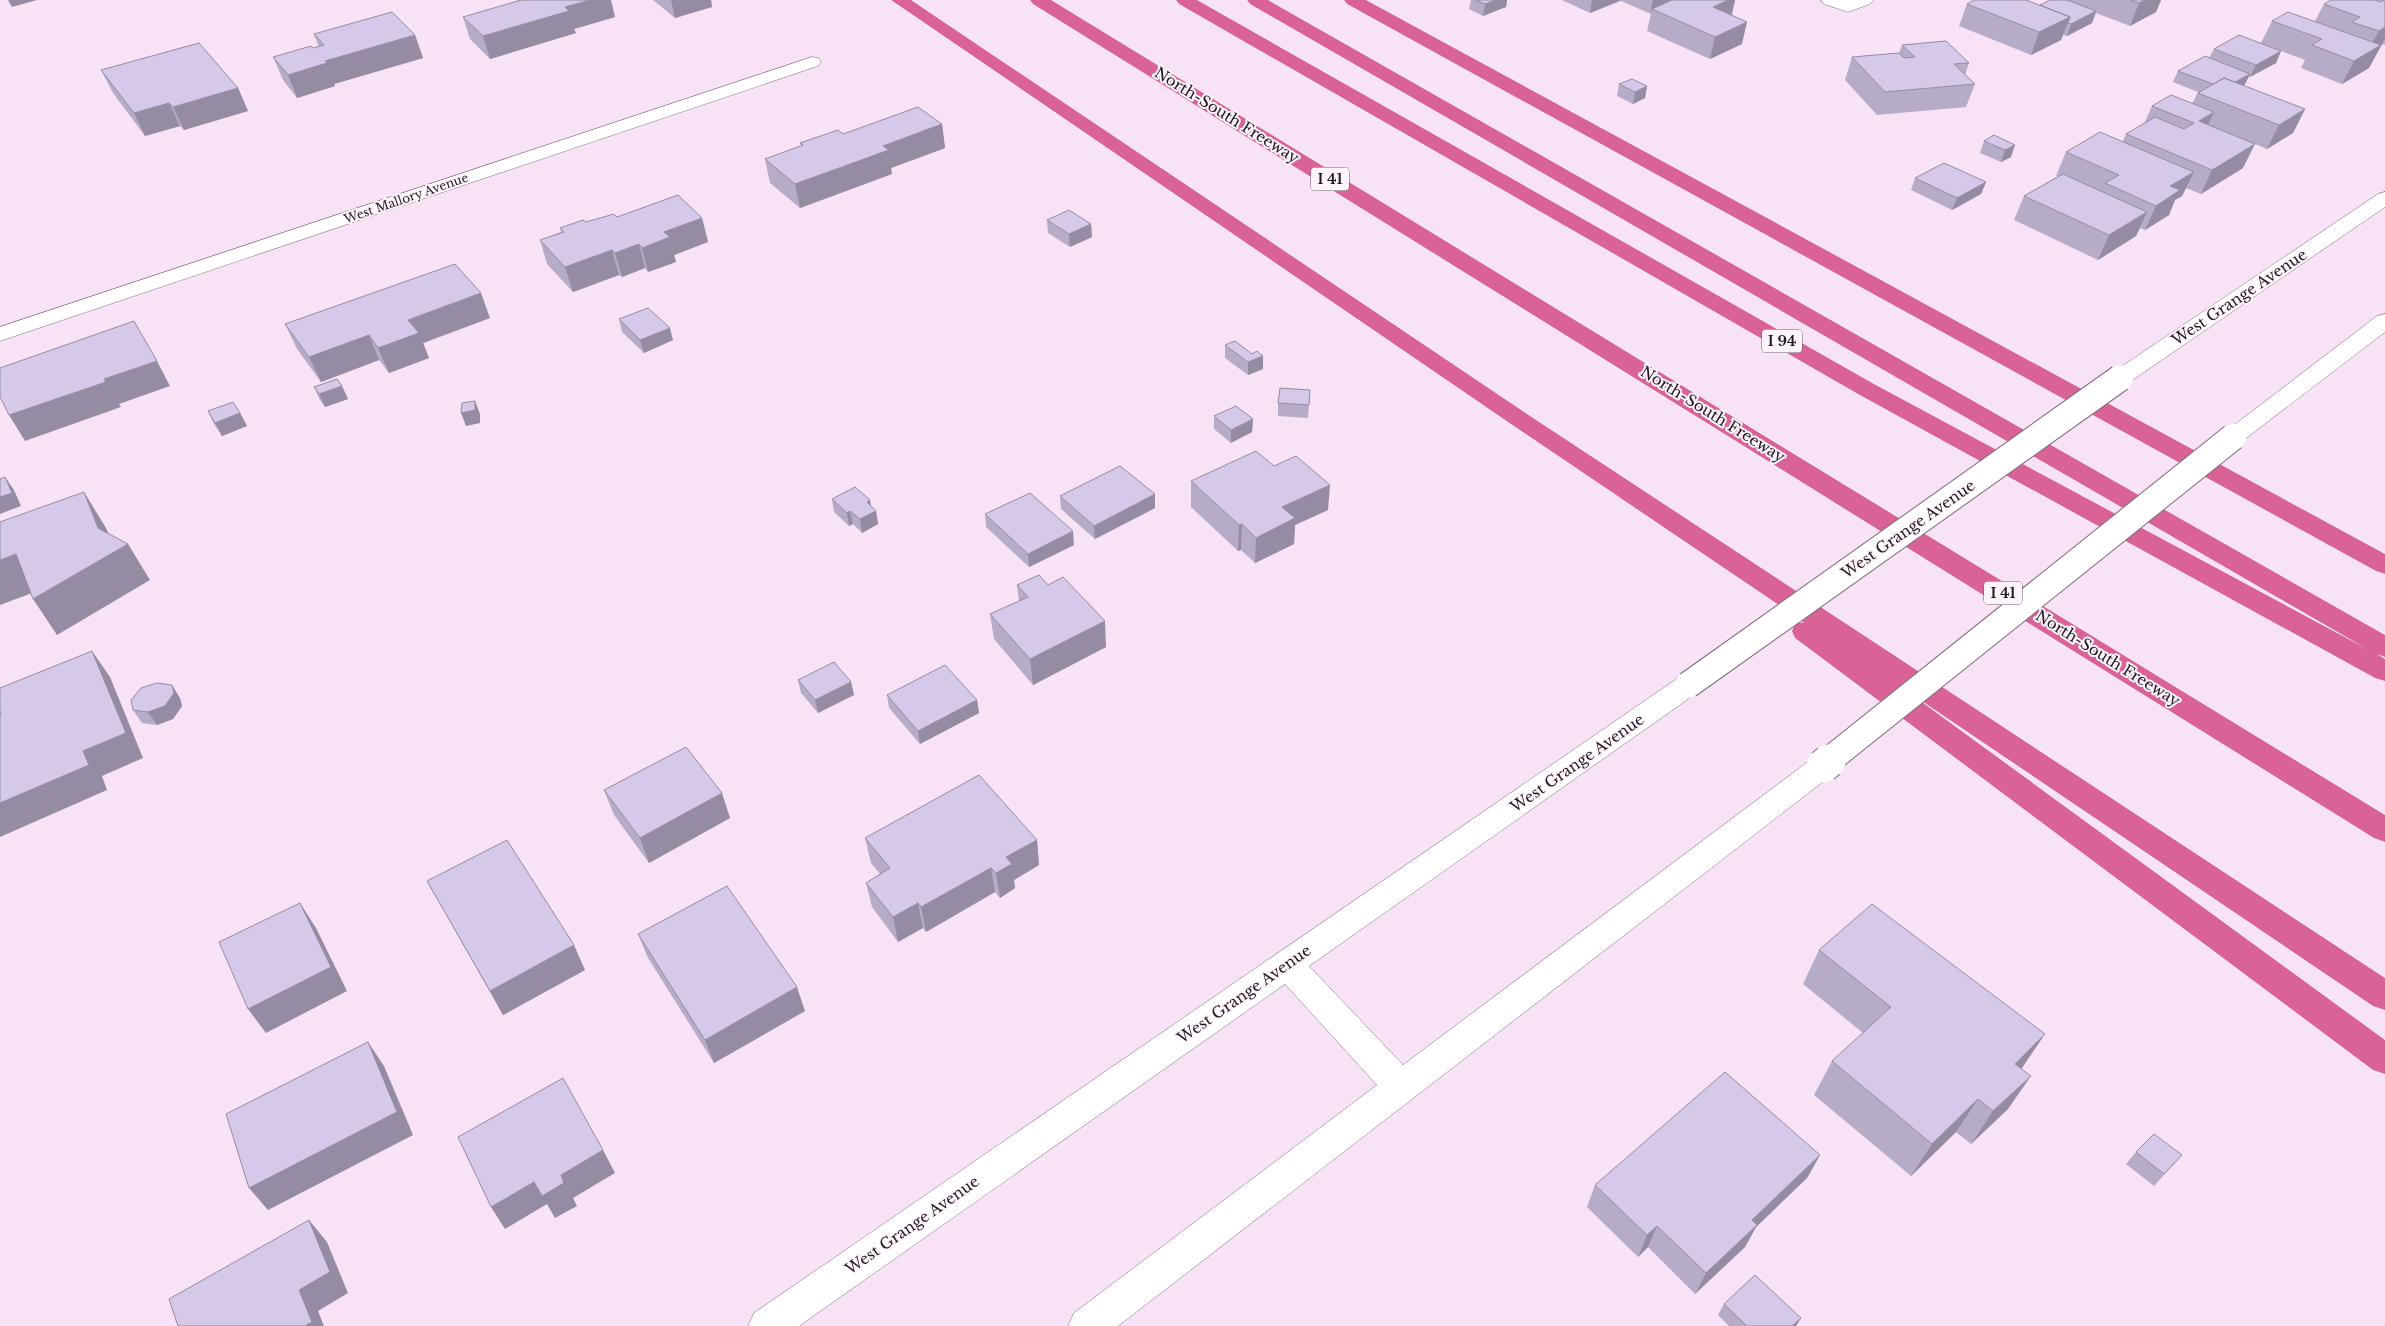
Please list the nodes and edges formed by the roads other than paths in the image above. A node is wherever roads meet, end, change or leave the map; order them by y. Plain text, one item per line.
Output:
1 (900, 0) edge
2 (1039, 0) edge
3 (1185, 0) edge
4 (1256, 0) edge
5 (1353, 0) edge
6 (1830, 0) edge
7 (1864, 0) edge
8 (812, 62) dead end
9 (2385, 198) edge
10 (2385, 321) edge
11 (0, 334) edge
12 (1518, 419) junction
13 (2385, 565) edge
14 (2385, 647) edge
15 (2385, 671) edge
16 (2385, 830) edge
17 (1287, 964) junction
18 (2385, 996) edge
19 (2385, 1059) edge
20 (1401, 1087) junction
21 (767, 1326) edge
22 (1087, 1326) edge

1 - 12 highway
2 - 16 highway, North-South Freeway / I 41
3 - 15 highway, I 94
4 - 14 highway
5 - 13 highway
6 - 7 street
8 - 11 street, West Mallory Avenue
9 - 17 street, West Grange Avenue, bridge
10 - 20 street, bridge
12 - 18 highway
12 - 19 highway
17 - 20 street
17 - 21 street, West Grange Avenue
20 - 22 street

